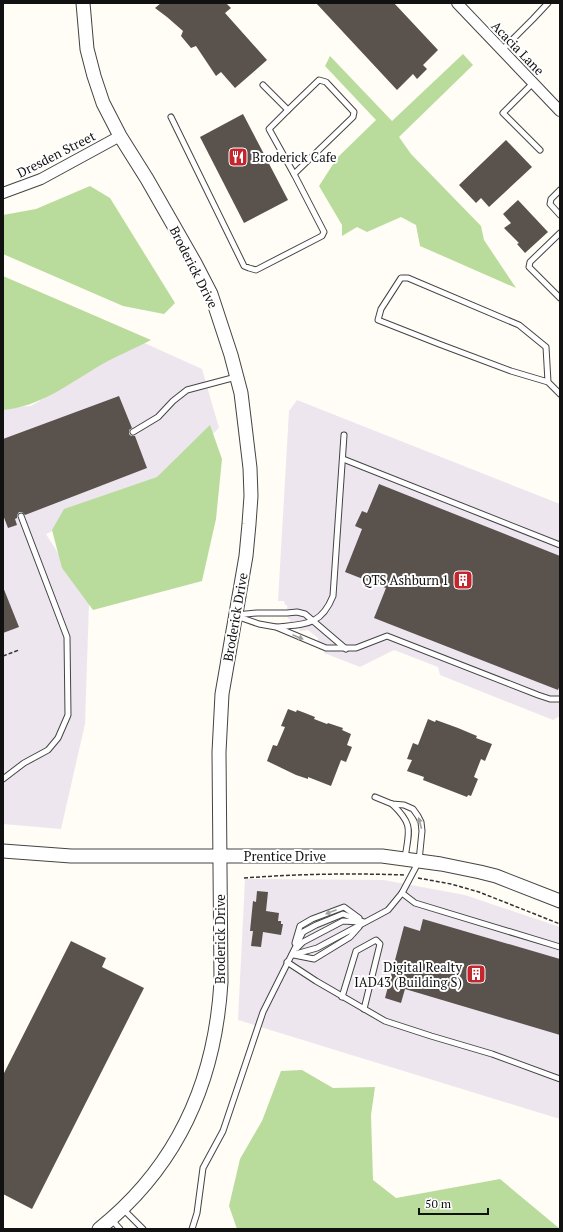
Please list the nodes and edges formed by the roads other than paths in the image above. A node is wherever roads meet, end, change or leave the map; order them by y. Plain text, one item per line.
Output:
1 (83, 3) edge
2 (457, 3) edge
3 (548, 3) edge
4 (502, 50) junction
5 (533, 83) junction
6 (263, 85) dead end
7 (288, 110) junction
8 (560, 111) edge
9 (171, 117) dead end
10 (120, 136) junction
11 (540, 150) dead end
12 (294, 174) junction
13 (560, 190) edge
14 (3, 193) edge
15 (560, 215) edge
16 (560, 233) edge
17 (560, 298) edge
18 (237, 377) junction
19 (548, 382) junction
20 (560, 394) edge
21 (133, 432) dead end
22 (344, 435) dead end
23 (343, 459) junction
24 (21, 516) dead end
25 (560, 545) edge
26 (235, 615) junction
27 (313, 621) junction
28 (276, 627) junction
29 (346, 649) junction
30 (560, 699) edge
31 (3, 777) edge
32 (375, 797) dead end
33 (392, 804) junction
34 (3, 851) edge
35 (220, 856) junction
36 (405, 859) junction
37 (419, 861) junction
38 (402, 893) junction
39 (560, 901) edge
40 (364, 922) junction
41 (560, 947) edge
42 (292, 955) junction
43 (287, 962) junction
44 (342, 997) junction
45 (364, 1009) junction
46 (560, 1079) edge
47 (123, 1209) junction
48 (116, 1224) edge
49 (99, 1229) edge
50 (143, 1229) edge
51 (192, 1229) edge

1 - 10 street, Broderick Drive
2 - 4 street, Acacia Lane
3 - 4 lane
4 - 5 street, Acacia Lane
5 - 8 street, Acacia Lane
5 - 11 lane
6 - 7 lane
7 - 12 lane
7 - 12 lane
9 - 12 lane
10 - 14 street, Dresden Street
10 - 18 street, Broderick Drive
13 - 15 lane
16 - 17 lane
18 - 21 lane
18 - 26 street, Broderick Drive
19 - 19 lane
19 - 20 lane
22 - 23 lane
23 - 25 lane
23 - 27 lane
24 - 31 lane
26 - 27 lane
26 - 28 lane
26 - 35 street, Broderick Drive
27 - 28 lane
27 - 29 lane
28 -> 29 lane
29 - 30 lane
32 - 33 lane
33 - 36 lane
37 -> 33 lane
34 - 35 street, Prentice Drive
35 - 36 street, Prentice Drive
35 - 47 street, Broderick Drive
36 - 37 street, Prentice Drive
37 - 38 lane
37 - 39 street, Prentice Drive
38 - 40 lane
38 - 41 lane
40 - 42 lane
40 - 42 lane
40 - 42 lane
40 -> 42 lane
42 - 43 lane
43 - 44 lane
43 - 51 lane
44 - 45 lane
44 - 45 lane
45 - 46 lane
47 - 48 street, Broderick Drive
47 - 50 lane
48 - 49 street, Broderick Drive

